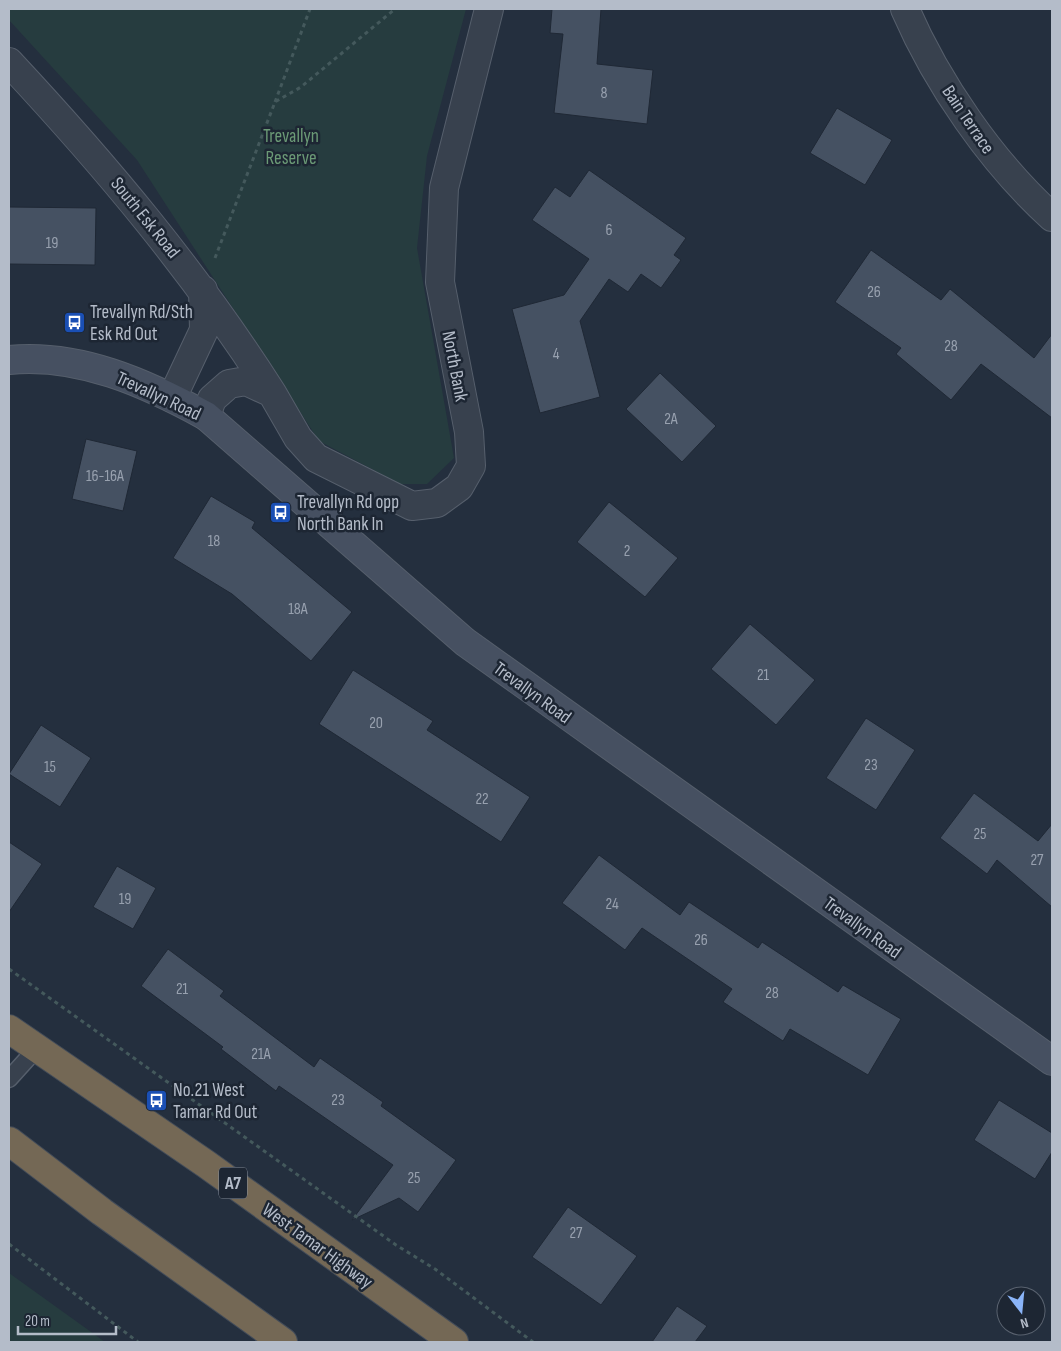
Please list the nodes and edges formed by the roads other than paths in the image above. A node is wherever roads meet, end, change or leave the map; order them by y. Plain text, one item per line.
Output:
1 (489, 9) edge
2 (905, 9) edge
3 (9, 62) edge
4 (1052, 217) edge
5 (203, 290) junction
6 (231, 328) joint
7 (9, 360) edge
8 (272, 393) junction
9 (172, 398) junction
10 (206, 416) junction
11 (9, 1029) edge
12 (37, 1048) junction
13 (1052, 1061) edge
14 (9, 1079) edge
15 (9, 1141) edge
16 (283, 1342) edge
17 (454, 1342) edge

1 - 8 street, North Bank
2 - 4 street, Bain Terrace
3 - 5 street, South Esk Road
5 - 6 street, South Esk Road
5 - 9 street
6 - 8 street, North Bank
7 - 9 street, Trevallyn Road
8 - 10 street
9 - 10 street, Trevallyn Road
10 - 13 street, Trevallyn Road
11 - 12 highway, West Tamar Highway / A7
12 - 14 lane
12 - 17 highway, West Tamar Highway / A7
15 - 16 highway

